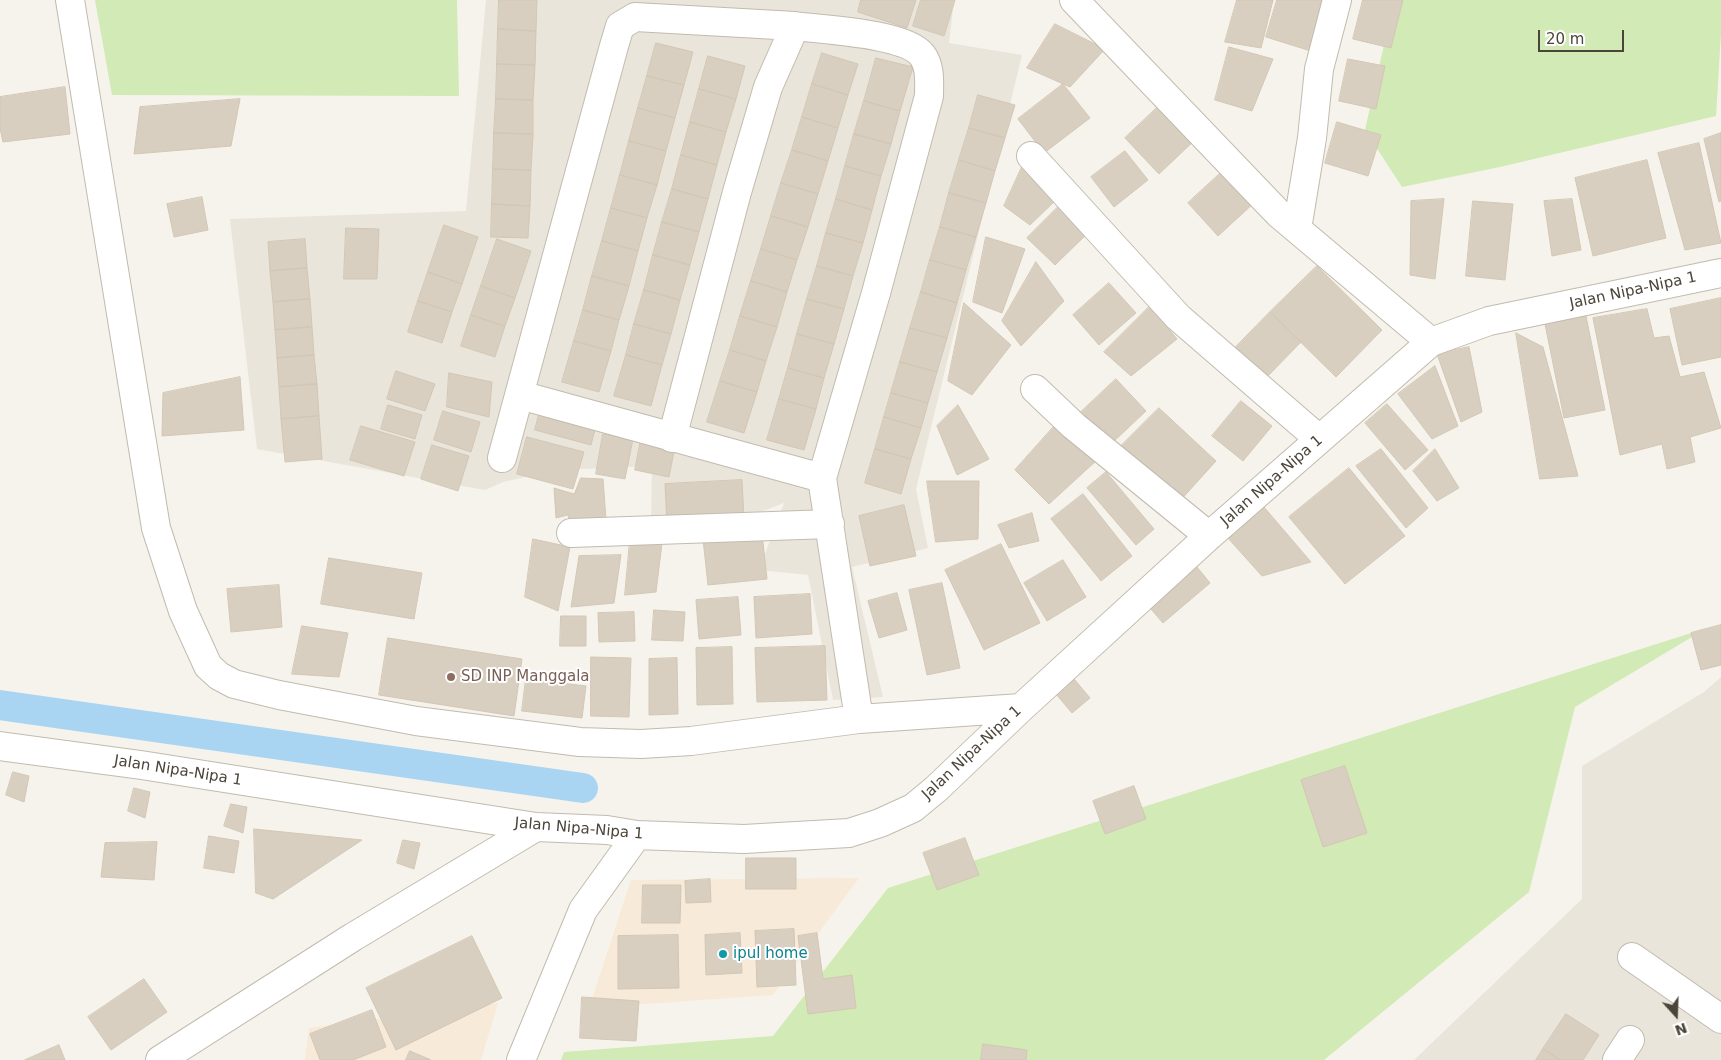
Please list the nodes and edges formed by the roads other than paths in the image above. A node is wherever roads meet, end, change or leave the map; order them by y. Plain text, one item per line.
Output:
1 (70, 0) edge
2 (1074, 0) edge
3 (1337, 0) edge
4 (795, 26) junction
5 (1031, 156) dead end
6 (1297, 229) junction
7 (1721, 273) edge
8 (1431, 342) junction
9 (1035, 389) dead end
10 (520, 395) junction
11 (672, 438) junction
12 (1319, 440) junction
13 (502, 458) dead end
14 (822, 478) junction
15 (830, 524) junction
16 (571, 533) dead end
17 (1209, 536) junction
18 (1021, 708) junction
19 (859, 719) junction
20 (0, 746) edge
21 (536, 827) junction
22 (637, 835) junction
23 (1632, 957) dead end
24 (1721, 1019) edge
25 (160, 1060) edge
26 (521, 1060) edge

1 - 19 street
2 - 6 street
3 - 6 street
4 - 10 street
4 - 11 street
4 - 14 street
5 - 12 street
6 - 8 street
7 - 8 street, Jalan Nipa-Nipa 1
8 - 12 street, Jalan Nipa-Nipa 1
9 - 17 street
10 - 11 street
10 - 13 street
11 - 14 street
12 - 17 street, Jalan Nipa-Nipa 1
14 - 15 street
15 - 16 street
15 - 19 street
17 - 18 street, Jalan Nipa-Nipa 1
18 - 19 street
18 - 22 street, Jalan Nipa-Nipa 1
20 - 21 street, Jalan Nipa-Nipa 1
21 - 22 street, Jalan Nipa-Nipa 1
21 - 25 street
22 - 26 street
23 - 24 street

